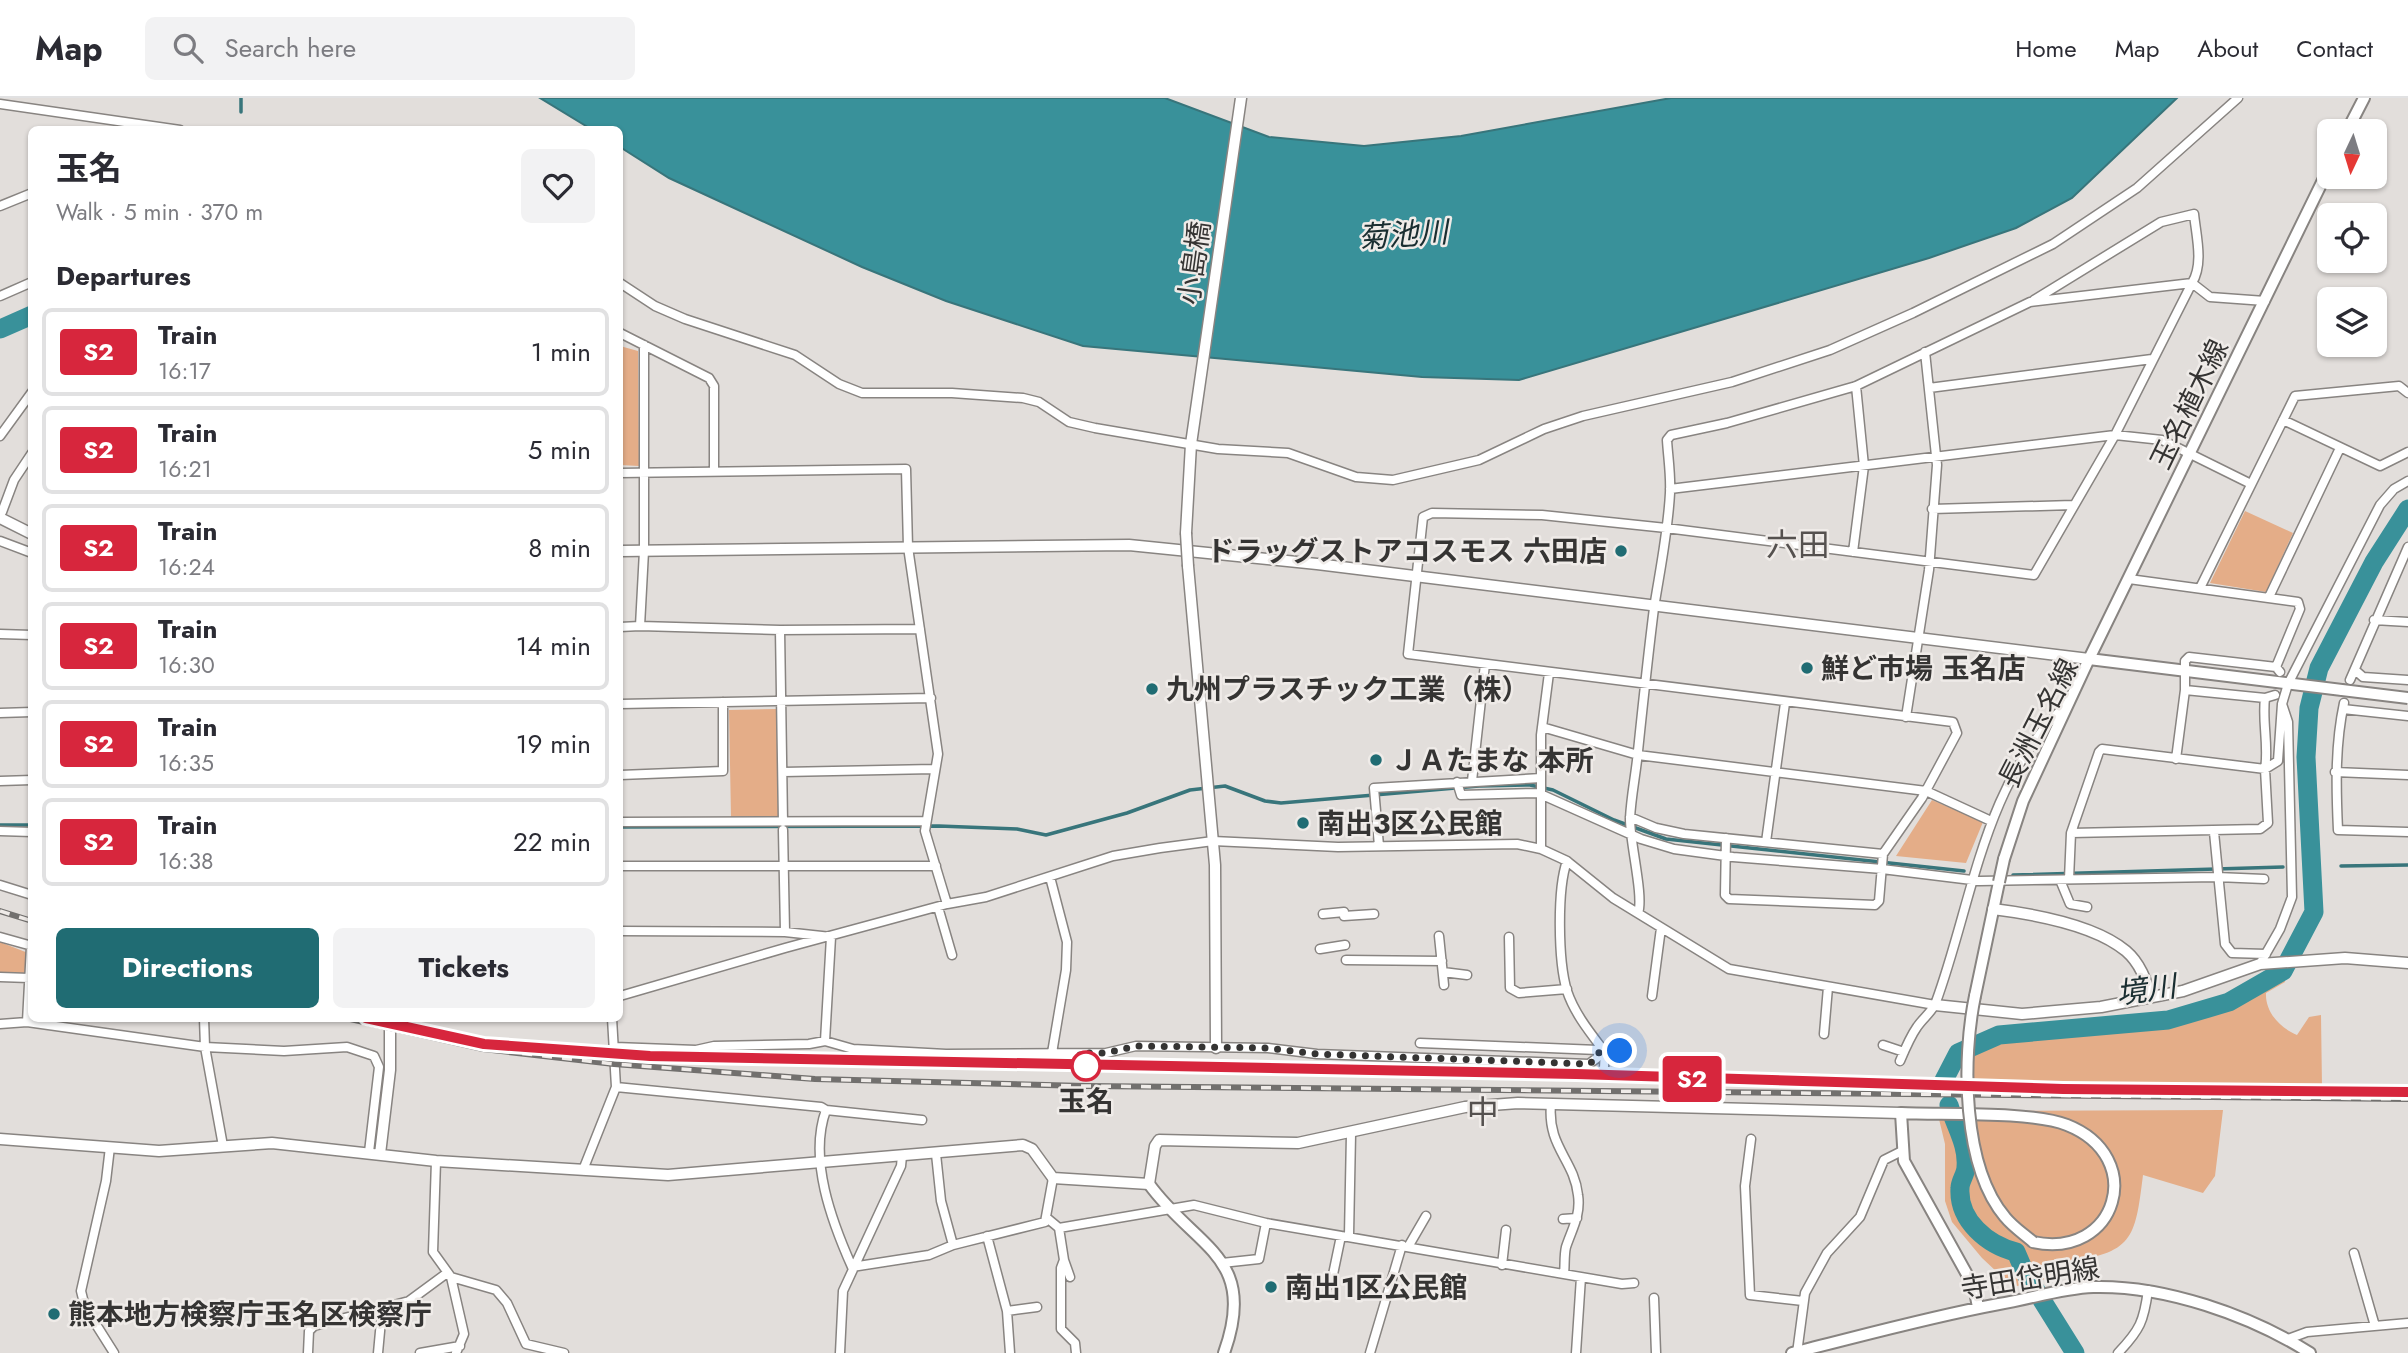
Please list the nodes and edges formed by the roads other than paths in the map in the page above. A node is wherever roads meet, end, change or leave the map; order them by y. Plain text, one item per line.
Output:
1 (1241, 98) edge
2 (2238, 98) edge
3 (2364, 98) edge
4 (0, 104) edge
5 (2353, 119) edge
6 (152, 126) edge
7 (2319, 189) edge
8 (28, 195) edge
9 (0, 206) edge
10 (2192, 283) junction
11 (28, 284) edge
12 (623, 285) edge
13 (0, 296) edge
14 (2265, 301) junction
15 (2030, 302) junction
16 (623, 334) edge
17 (644, 345) junction
18 (1925, 352) junction
19 (2152, 359) junction
20 (1856, 386) junction
21 (1928, 388) junction
22 (2408, 393) edge
23 (28, 398) edge
24 (2283, 420) junction
25 (2115, 435) junction
26 (0, 436) edge
27 (1192, 439) junction
28 (2340, 448) junction
29 (2408, 452) edge
30 (2190, 453) junction
31 (1935, 458) junction
32 (28, 459) edge
33 (1864, 466) junction
34 (714, 470) junction
35 (645, 472) junction
36 (623, 473) edge
37 (2408, 481) edge
38 (2252, 484) junction
39 (1670, 489) junction
40 (2073, 505) junction
41 (1932, 509) junction
42 (1, 515) edge
43 (1667, 528) junction
44 (28, 532) edge
45 (0, 541) edge
46 (908, 547) junction
47 (2407, 550) edge
48 (623, 551) edge
49 (644, 551) junction
50 (28, 552) edge
51 (1853, 552) junction
52 (1929, 562) junction
53 (1416, 579) junction
54 (2129, 579) junction
55 (2200, 588) junction
56 (2269, 597) junction
57 (1655, 607) junction
58 (2374, 620) junction
59 (2408, 622) edge
60 (640, 626) junction
61 (623, 627) edge
62 (920, 629) junction
63 (780, 630) junction
64 (0, 634) edge
65 (28, 635) edge
66 (1916, 639) junction
67 (2089, 659) junction
68 (1485, 664) junction
69 (2355, 670) junction
70 (2183, 672) junction
71 (1549, 673) junction
72 (2350, 680) dead end
73 (2408, 680) edge
74 (1645, 685) junction
75 (2292, 685) junction
76 (2185, 690) junction
77 (2275, 695) dead end
78 (931, 698) junction
79 (2265, 698) junction
80 (2408, 698) edge
81 (782, 701) junction
82 (2070, 701) junction
83 (723, 702) junction
84 (1785, 703) junction
85 (2282, 704) junction
86 (623, 705) edge
87 (28, 712) edge
88 (0, 713) edge
89 (2408, 716) edge
90 (1906, 717) junction
91 (1542, 727) junction
92 (1638, 755) junction
93 (2176, 759) junction
94 (934, 769) junction
95 (2265, 769) junction
96 (783, 772) junction
97 (1777, 772) junction
98 (2335, 772) junction
99 (623, 775) edge
100 (2408, 775) edge
101 (28, 780) edge
102 (1472, 780) junction
103 (0, 781) edge
104 (1458, 787) junction
105 (1542, 787) junction
106 (1926, 791) junction
107 (1991, 821) junction
108 (623, 822) edge
109 (925, 825) junction
110 (783, 826) junction
111 (1630, 826) junction
112 (0, 831) edge
113 (28, 832) edge
114 (2214, 832) junction
115 (2408, 832) edge
116 (2071, 833) junction
117 (1213, 841) junction
118 (1766, 842) junction
119 (1378, 846) junction
120 (1725, 847) junction
121 (1541, 849) junction
122 (1567, 860) junction
123 (1882, 862) junction
124 (623, 866) edge
125 (784, 866) junction
126 (936, 866) junction
127 (2217, 871) junction
128 (2067, 876) junction
129 (1050, 877) junction
130 (1971, 879) junction
131 (2264, 879) dead end
132 (0, 885) edge
133 (28, 894) edge
134 (942, 906) junction
135 (2087, 907) dead end
136 (1993, 909) junction
137 (1637, 913) junction
138 (1323, 914) dead end
139 (1374, 914) dead end
140 (1661, 928) junction
141 (623, 931) edge
142 (785, 932) junction
143 (1439, 936) dead end
144 (0, 937) edge
145 (831, 937) junction
146 (1508, 937) dead end
147 (1345, 944) dead end
148 (28, 945) edge
149 (1320, 949) dead end
150 (952, 955) dead end
151 (1346, 960) dead end
152 (2265, 960) junction
153 (1442, 961) junction
154 (2408, 963) edge
155 (1443, 972) junction
156 (1467, 975) dead end
157 (0, 976) edge
158 (28, 978) edge
159 (1444, 985) dead end
160 (1828, 987) junction
161 (1567, 989) junction
162 (623, 995) edge
163 (1652, 996) dead end
164 (2151, 998) junction
165 (28, 1000) edge
166 (1935, 1005) junction
167 (27, 1022) junction
168 (204, 1022) edge
169 (390, 1022) edge
170 (612, 1022) edge
171 (0, 1024) edge
172 (1824, 1034) dead end
173 (825, 1041) junction
174 (1420, 1044) dead end
175 (1883, 1045) dead end
176 (205, 1047) junction
177 (615, 1047) junction
178 (1216, 1048) junction
179 (1601, 1049) junction
180 (1620, 1051) dead end
181 (1052, 1053) junction
182 (1605, 1068) dead end
183 (617, 1087) junction
184 (1551, 1104) junction
185 (826, 1110) junction
186 (1901, 1113) junction
187 (922, 1120) dead end
188 (1351, 1134) junction
189 (0, 1139) edge
190 (1751, 1139) dead end
191 (223, 1146) junction
192 (110, 1147) junction
193 (1902, 1151) junction
194 (374, 1153) junction
195 (936, 1154) junction
196 (902, 1156) junction
197 (436, 1161) junction
198 (822, 1163) junction
199 (583, 1170) junction
200 (1053, 1178) junction
201 (1149, 1184) junction
202 (1172, 1209) junction
203 (1426, 1216) dead end
204 (1048, 1217) junction
205 (1577, 1218) junction
206 (1563, 1219) dead end
207 (1266, 1223) junction
208 (1059, 1228) junction
209 (1506, 1230) dead end
210 (1345, 1235) junction
211 (987, 1236) junction
212 (953, 1245) junction
213 (1405, 1246) junction
214 (2354, 1254) dead end
215 (1064, 1261) junction
216 (1222, 1264) junction
217 (1502, 1265) junction
218 (852, 1267) junction
219 (1564, 1274) junction
220 (449, 1275) junction
221 (1070, 1277) dead end
222 (1581, 1277) junction
223 (1634, 1283) dead end
224 (1331, 1284) dead end
225 (2148, 1290) junction
226 (1654, 1298) dead end
227 (1803, 1301) junction
228 (1037, 1307) dead end
229 (1978, 1307) junction
230 (382, 1310) junction
231 (1007, 1311) junction
232 (2408, 1323) edge
233 (2375, 1326) junction
234 (2288, 1339) junction
235 (526, 1348) edge
236 (458, 1349) edge
237 (114, 1353) edge
238 (309, 1353) edge
239 (378, 1353) edge
240 (420, 1353) edge
241 (564, 1353) edge
242 (841, 1353) edge
243 (1010, 1353) edge
244 (1076, 1353) edge
245 (1224, 1353) edge
246 (1370, 1353) edge
247 (1576, 1353) edge
248 (1656, 1353) edge
249 (1795, 1353) edge
250 (2118, 1353) edge
251 (2310, 1353) edge

1 - 27 street, 小島橋
2 - 27 street
3 - 5 main road
4 - 6 street
7 - 14 main road, 玉名植木線
8 - 9 street
10 - 14 street
10 - 15 street
10 - 15 street
10 - 19 street
11 - 13 street
12 - 27 street
14 - 30 main road, 玉名植木線
15 - 18 street
16 - 17 street
17 - 34 street
17 - 35 street
18 - 20 street
18 - 21 street
19 - 21 street
19 - 25 street
20 - 33 street
20 - 39 street
21 - 31 street
22 - 24 street
23 - 26 street
24 - 28 street
24 - 38 street
25 - 30 street
25 - 31 street
25 - 40 street
27 - 117 street, 小島橋, bridge
28 - 29 street
28 - 56 street
30 - 38 street
30 - 54 main road, 玉名植木線
31 - 33 street
31 - 41 street
32 - 42 street
33 - 39 street
33 - 51 street
34 - 35 street
34 - 46 street
35 - 36 street
35 - 49 street
37 - 75 street
38 - 55 street
39 - 43 street
40 - 41 street
40 - 52 street
41 - 52 street
42 - 44 street
43 - 51 street
43 - 53 street
43 - 57 street
45 - 50 street
46 - 49 street
46 - 53 street
46 - 62 street
47 - 58 street
48 - 49 street
49 - 60 street
51 - 52 street
52 - 66 street
53 - 57 street
53 - 68 street
54 - 55 street
54 - 67 main road, 玉名植木線
55 - 56 street
56 - 70 street
57 - 66 street
57 - 74 street
58 - 59 street
58 - 69 street
60 - 61 street
60 - 63 street
62 - 63 street
62 - 78 street
63 - 81 street
64 - 65 street
66 - 67 street
66 - 90 street
67 - 70 main road, 長洲玉名線
67 - 82 main road, 長洲玉名線
68 - 71 street
68 - 102 street
69 - 72 street
69 - 73 street
70 - 75 main road, 長洲玉名線
70 - 76 street
71 - 74 street
71 - 91 street
74 - 84 street
74 - 92 street
75 - 80 main road, 長洲玉名線, bridge
75 - 85 street
76 - 79 street
76 - 93 street
77 - 79 street
78 - 81 street
78 - 94 street
79 - 95 street
81 - 83 street
81 - 96 street
82 - 107 street
82 - 136 main road, 長洲玉名線, bridge
83 - 86 street
83 - 99 street
84 - 90 street
84 - 97 street
85 - 95 street
85 - 152 street
87 - 88 street
89 - 98 street
90 - 106 street
91 - 92 street
91 - 105 street
92 - 97 street
92 - 111 street
93 - 95 street
93 - 116 street
94 - 96 street
94 - 109 street
95 - 114 street
96 - 110 street
97 - 106 street
97 - 118 street
98 - 100 street
98 - 115 street
101 - 103 street
102 - 104 street
102 - 105 street
104 - 105 street
104 - 119 street
105 - 111 street
105 - 121 street
106 - 107 street
106 - 123 street
107 - 130 street
108 - 110 street
109 - 110 street
109 - 126 street
110 - 125 street
111 - 120 street
111 - 120 street
111 - 137 street
112 - 113 street
114 - 116 street
114 - 127 street
116 - 128 street
117 - 119 street
117 - 129 street
117 - 178 street, 小島橋
118 - 120 street
118 - 123 street
119 - 121 street
120 - 123 street
120 - 123 street
121 - 122 street
122 - 137 street
122 - 161 street
123 - 130 street
124 - 125 street
125 - 126 street
125 - 142 street
126 - 134 street
127 - 128 street
127 - 131 street
127 - 152 street
128 - 130 street
128 - 135 street
129 - 134 street
129 - 181 street
130 - 166 street
132 - 133 street
134 - 145 street
134 - 150 street
136 - 164 street
136 - 186 main road, 長洲玉名線, bridge
137 - 140 street
138 - 139 street
140 - 160 street
140 - 163 street
141 - 142 street
142 - 145 street
143 - 153 street
144 - 148 street
145 - 162 street
145 - 173 street
146 - 161 street
147 - 149 street
151 - 153 street
152 - 154 street
152 - 164 street
153 - 155 street
155 - 156 street
155 - 159 street
157 - 158 street
160 - 166 street
160 - 172 street
161 - 179 street
164 - 166 street
165 - 167 street
166 - 175 street
167 - 171 street
167 - 176 street
168 - 176 street
169 - 194 street
170 - 177 street
173 - 177 street
173 - 181 street
174 - 179 street
176 - 191 street
176 - 194 street
177 - 183 street
178 - 179 street
178 - 181 street
179 - 180 street
179 - 182 street
183 - 185 street
183 - 199 street
184 - 186 street
184 - 188 street
184 - 205 street
185 - 187 street
185 - 198 street
186 - 193 main road
188 - 201 street
188 - 210 street
189 - 192 street
190 - 227 street
191 - 192 street
191 - 194 street
192 - 237 street
193 - 227 street
193 - 229 main road
194 - 197 street
195 - 196 street
195 - 200 street
195 - 212 street
196 - 198 street
196 - 218 street
197 - 199 street
197 - 220 street
198 - 199 street
198 - 218 street
200 - 201 street
200 - 204 street
201 - 202 main road
202 - 207 street
202 - 208 street
202 - 216 main road
203 - 213 street
204 - 208 street
204 - 211 street
205 - 206 street
205 - 219 street
207 - 210 street
207 - 216 street
208 - 215 street
209 - 217 street
210 - 213 street
210 - 224 street
211 - 212 street
211 - 231 street
212 - 218 street
213 - 217 street
213 - 246 street
214 - 233 street
215 - 221 street
215 - 244 street
216 - 245 main road
217 - 219 street
218 - 242 street
219 - 222 street
220 - 230 street
220 - 235 street
220 - 236 street
222 - 223 street
222 - 247 street
225 - 229 main road, 寺田岱明線
225 - 234 main road, 寺田岱明線
225 - 250 street
226 - 248 street
227 - 249 street
228 - 231 street
229 - 249 main road, 寺田岱明線
230 - 238 street
230 - 239 street
231 - 243 street
232 - 233 street
233 - 234 street
234 - 251 main road, 寺田岱明線
235 - 241 street
236 - 240 street

